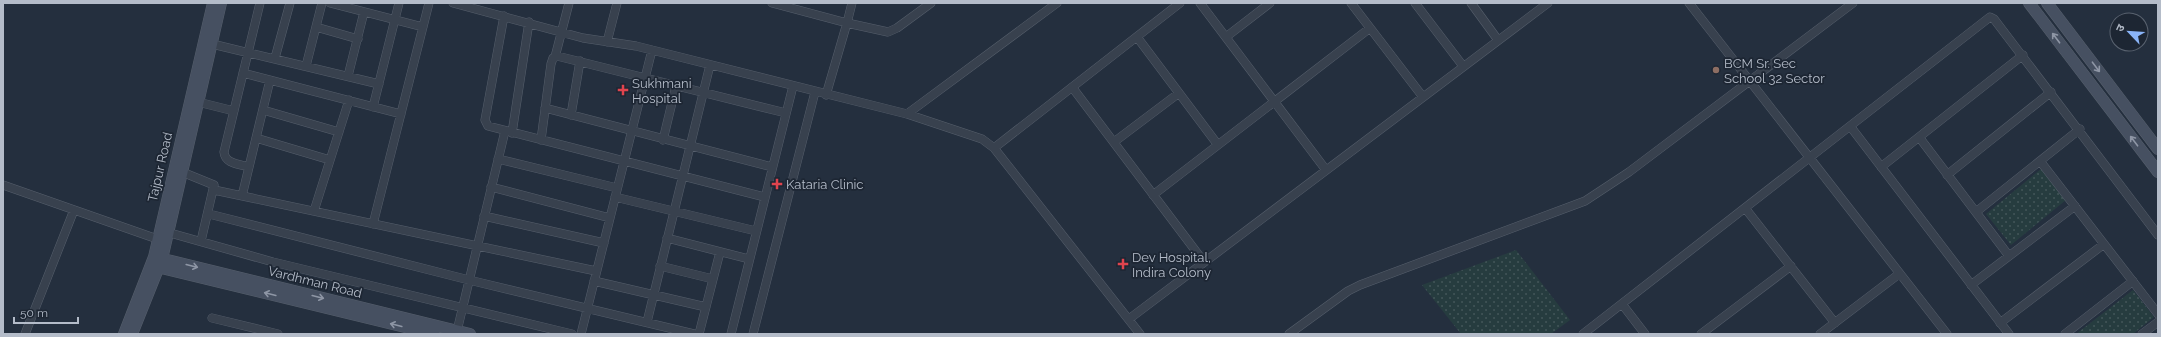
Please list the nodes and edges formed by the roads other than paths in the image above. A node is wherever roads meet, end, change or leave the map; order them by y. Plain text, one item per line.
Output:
1 (213, 3) edge
2 (222, 3) edge
3 (260, 3) edge
4 (290, 3) edge
5 (322, 3) edge
6 (330, 3) edge
7 (399, 3) edge
8 (429, 3) edge
9 (453, 3) edge
10 (569, 3) edge
11 (617, 3) edge
12 (772, 3) edge
13 (852, 3) edge
14 (931, 3) edge
15 (1057, 3) edge
16 (1180, 3) edge
17 (1200, 3) edge
18 (1270, 3) edge
19 (1351, 3) edge
20 (1414, 3) edge
21 (1471, 3) edge
22 (1548, 3) edge
23 (1689, 3) edge
24 (1853, 3) edge
25 (2029, 3) edge
26 (2047, 3) edge
27 (364, 12) junction
28 (504, 16) junction
29 (395, 19) junction
30 (530, 22) junction
31 (847, 23) junction
32 (423, 27) junction
33 (316, 28) junction
34 (1370, 28) junction
35 (562, 32) junction
36 (1137, 37) junction
37 (1226, 37) junction
38 (358, 39) junction
39 (1498, 40) junction
40 (607, 42) junction
41 (212, 44) junction
42 (652, 50) junction
43 (249, 52) junction
44 (2023, 55) junction
45 (555, 57) junction
46 (275, 58) junction
47 (580, 61) junction
48 (710, 65) junction
49 (306, 66) junction
50 (1463, 66) junction
51 (243, 73) junction
52 (348, 76) junction
53 (645, 77) junction
54 (270, 80) junction
55 (1750, 82) junction
56 (379, 84) junction
57 (676, 86) junction
58 (793, 86) junction
59 (1072, 87) junction
60 (815, 92) junction
61 (2052, 92) junction
62 (703, 93) junction
63 (1179, 93) junction
64 (826, 95) junction
65 (1423, 97) junction
66 (349, 100) junction
67 (198, 102) junction
68 (1275, 102) junction
69 (373, 106) junction
70 (545, 108) junction
71 (263, 110) junction
72 (234, 111) junction
73 (786, 113) junction
74 (401, 114) junction
75 (907, 114) junction
76 (571, 115) junction
77 (1850, 126) junction
78 (2080, 129) junction
79 (631, 131) junction
80 (339, 132) junction
81 (508, 132) junction
82 (1919, 137) junction
83 (256, 138) junction
84 (541, 140) junction
85 (663, 140) junction
86 (1114, 142) junction
87 (1218, 145) junction
88 (690, 146) junction
89 (994, 148) junction
90 (2158, 149) edge
91 (1809, 158) junction
92 (498, 159) junction
93 (330, 160) junction
94 (623, 161) junction
95 (2040, 161) junction
96 (249, 167) junction
97 (772, 167) junction
98 (1881, 167) junction
99 (1326, 170) junction
100 (182, 172) junction
101 (2158, 172) edge
102 (1947, 175) junction
103 (683, 176) junction
104 (3, 185) edge
105 (491, 187) junction
106 (617, 188) junction
107 (214, 190) junction
108 (1153, 194) junction
109 (242, 196) junction
110 (615, 197) junction
111 (764, 197) junction
112 (2075, 206) junction
113 (1745, 208) junction
114 (74, 210) junction
115 (314, 211) junction
116 (674, 211) junction
117 (1976, 212) junction
118 (209, 214) junction
119 (484, 216) junction
120 (610, 218) junction
121 (373, 224) junction
122 (756, 231) junction
123 (2158, 235) edge
124 (164, 236) junction
125 (667, 238) junction
126 (201, 241) junction
127 (604, 243) junction
128 (2104, 244) junction
129 (477, 245) junction
130 (720, 252) junction
131 (2009, 256) junction
132 (749, 259) junction
133 (156, 262) junction
134 (1204, 262) junction
135 (660, 266) junction
136 (1791, 266) junction
137 (596, 271) junction
138 (1899, 274) junction
139 (713, 279) junction
140 (469, 280) junction
141 (594, 281) junction
142 (2133, 281) junction
143 (1971, 285) junction
144 (654, 294) junction
145 (1622, 304) junction
146 (462, 308) junction
147 (587, 308) junction
148 (706, 308) junction
149 (2158, 314) edge
150 (212, 318) dead end
151 (1129, 319) junction
152 (647, 322) junction
153 (2158, 322) edge
154 (1835, 323) junction
155 (2000, 323) junction
156 (457, 331) junction
157 (1942, 332) edge
158 (25, 334) edge
159 (124, 334) edge
160 (132, 334) edge
161 (278, 334) edge
162 (434, 334) edge
163 (470, 334) edge
164 (572, 334) edge
165 (581, 334) edge
166 (694, 334) edge
167 (699, 334) edge
168 (731, 334) edge
169 (753, 334) edge
170 (1140, 334) edge
171 (1289, 334) edge
172 (1583, 334) edge
173 (1645, 334) edge
174 (1701, 334) edge
175 (1820, 334) edge
176 (2009, 334) edge
177 (2065, 334) edge
178 (2142, 334) edge

1 - 124 street, Tajpur Road
2 - 41 street, Tajpur Road
3 - 43 street
4 - 46 street
5 - 33 street
6 - 27 street
7 - 29 street
8 - 32 street
9 - 28 street
10 - 35 street
11 - 40 street
12 - 31 street
13 - 31 street
14 - 31 street
15 - 75 street
16 - 36 street
17 - 37 street
18 - 37 street
19 - 34 street
20 - 50 street
21 - 39 street
22 - 39 street
23 - 55 street
24 - 55 street
101 -> 25 street
26 -> 90 street
27 - 29 street
27 - 38 street
28 - 30 street
28 - 81 street
29 - 32 street
29 - 56 street
30 - 35 street
30 - 81 street
31 - 64 street
32 - 74 street
33 - 38 street
33 - 49 street
34 - 65 street
34 - 68 street
35 - 40 street
35 - 45 street
36 - 59 street
36 - 63 street
37 - 68 street
38 - 52 street
39 - 50 street
40 - 42 street
41 - 43 street
41 - 67 street, Tajpur Road
42 - 48 street
42 - 53 street
43 - 46 street
43 - 51 street
44 - 61 street
44 - 77 street
44 - 82 street
45 - 47 street
45 - 70 street
46 - 49 street
47 - 53 street
47 - 76 street
48 - 58 street
48 - 62 street
49 - 52 street
50 - 65 street
51 - 54 street
51 - 72 street
52 - 56 street
53 - 57 street
53 - 79 street
54 - 66 street
54 - 71 street
55 - 91 street
55 - 171 street
56 - 69 street
57 - 62 street
57 - 85 street
58 - 60 street
58 - 73 street
59 - 86 street
59 - 89 street
60 - 64 street
60 - 169 street
61 - 78 street
61 - 102 street
62 - 73 street
62 - 88 street
63 - 86 street
63 - 87 street
64 - 75 street
65 - 99 street
66 - 69 street
66 - 80 street
67 - 72 street
67 - 100 street, Tajpur Road
68 - 87 street
68 - 99 street
69 - 74 street
70 - 76 street
70 - 84 street
71 - 80 street
71 - 83 street
72 - 96 street
73 - 97 street
74 - 121 street
75 - 89 street
76 - 79 street
77 - 91 street
77 - 98 street
78 - 95 street
78 - 123 street
79 - 85 street
79 - 94 street
80 - 93 street
81 - 84 street
81 - 92 street
82 - 98 street
82 - 102 street
83 - 93 street
83 - 96 street
84 - 94 street
85 - 88 street
86 - 108 street
87 - 108 street
88 - 97 street
88 - 103 street
89 - 151 street
91 - 113 street
91 - 138 street
92 - 105 street
92 - 106 street
93 - 115 street
94 - 103 street
94 - 106 street
95 - 112 street
95 - 117 street
96 - 109 street
97 - 111 street
98 - 143 street
99 - 134 street
100 - 107 street
100 - 124 street, Tajpur Road
102 - 117 street
103 - 111 street
103 - 116 street
104 - 114 street
105 - 119 street
105 - 120 street
106 - 110 street
107 - 109 street
107 - 118 street
108 - 134 street
109 - 115 street
110 - 116 street
110 - 120 street
111 - 122 street
112 - 128 street
112 - 131 street
113 - 136 street
113 - 145 street
114 - 124 street
114 - 158 street
115 - 121 street
116 - 122 street
116 - 125 street
117 - 131 street
118 - 126 street
118 - 140 street
119 - 127 street
119 - 129 street
120 - 127 street
121 - 129 street
122 - 132 street
124 - 126 street
124 - 133 street, Tajpur Road
125 - 130 street
125 - 135 street
126 - 146 street
127 - 137 street
128 - 142 street
128 - 155 street
129 - 137 street
129 - 140 street
130 - 132 street
130 - 139 street
131 - 143 street
132 - 168 street
133 -> 156 street, Vardhman Road
133 - 159 street, Tajpur Road
133 - 160 street, Tajpur Road
162 -> 133 street, Vardhman Road
134 - 151 street
135 - 139 street
135 - 144 street
136 - 154 street
136 - 174 street
137 - 141 street
138 - 154 street
138 - 157 street
139 - 148 street
140 - 146 street
140 - 147 street
141 - 144 street
141 - 147 street
142 - 149 street
142 - 177 street
143 - 155 street
144 - 148 street
144 - 152 street
145 - 172 street
145 - 173 street
146 - 156 street
146 - 164 street
147 - 152 street
147 - 165 street
148 - 167 street
150 - 161 street
151 - 170 street
152 - 166 street
153 - 178 street
154 - 175 street
155 - 176 street
156 - 163 street, Vardhman Road

